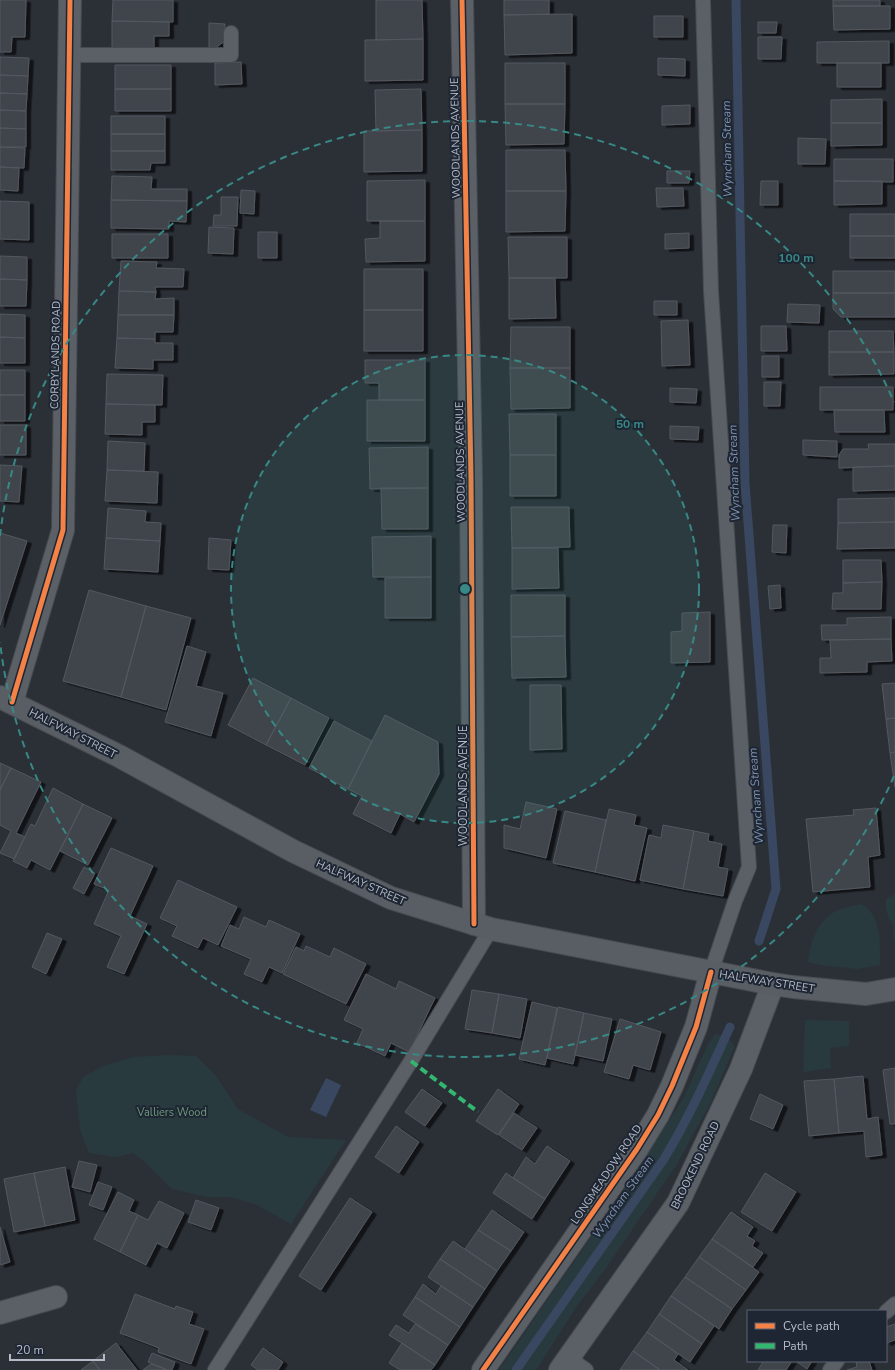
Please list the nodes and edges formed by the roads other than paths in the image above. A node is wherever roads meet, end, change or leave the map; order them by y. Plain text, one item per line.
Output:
1 (70, 0) edge
2 (462, 0) edge
3 (703, 0) edge
4 (231, 33) dead end
5 (69, 55) junction
6 (6, 700) edge
7 (482, 926) junction
8 (711, 972) junction
9 (773, 984) junction
10 (895, 989) edge
11 (56, 1297) dead end
12 (895, 1304) edge
13 (887, 1311) edge
14 (0, 1313) edge
15 (836, 1362) edge
16 (572, 1366) edge
17 (215, 1370) edge
18 (483, 1370) edge
19 (830, 1370) edge

1 - 5 street, CORBYLANDS ROAD
2 - 7 street, WOODLANDS AVENUE
3 - 8 lane
4 - 5 lane
5 - 6 street, CORBYLANDS ROAD
6 - 7 main road, HALFWAY STREET
7 - 8 main road, HALFWAY STREET
7 - 17 lane
8 - 9 main road, HALFWAY STREET
8 - 18 street, LONGMEADOW ROAD
9 - 10 main road, HALFWAY STREET
9 - 16 street, BROOKEND ROAD
11 - 14 street
12 - 13 lane
15 - 19 lane

